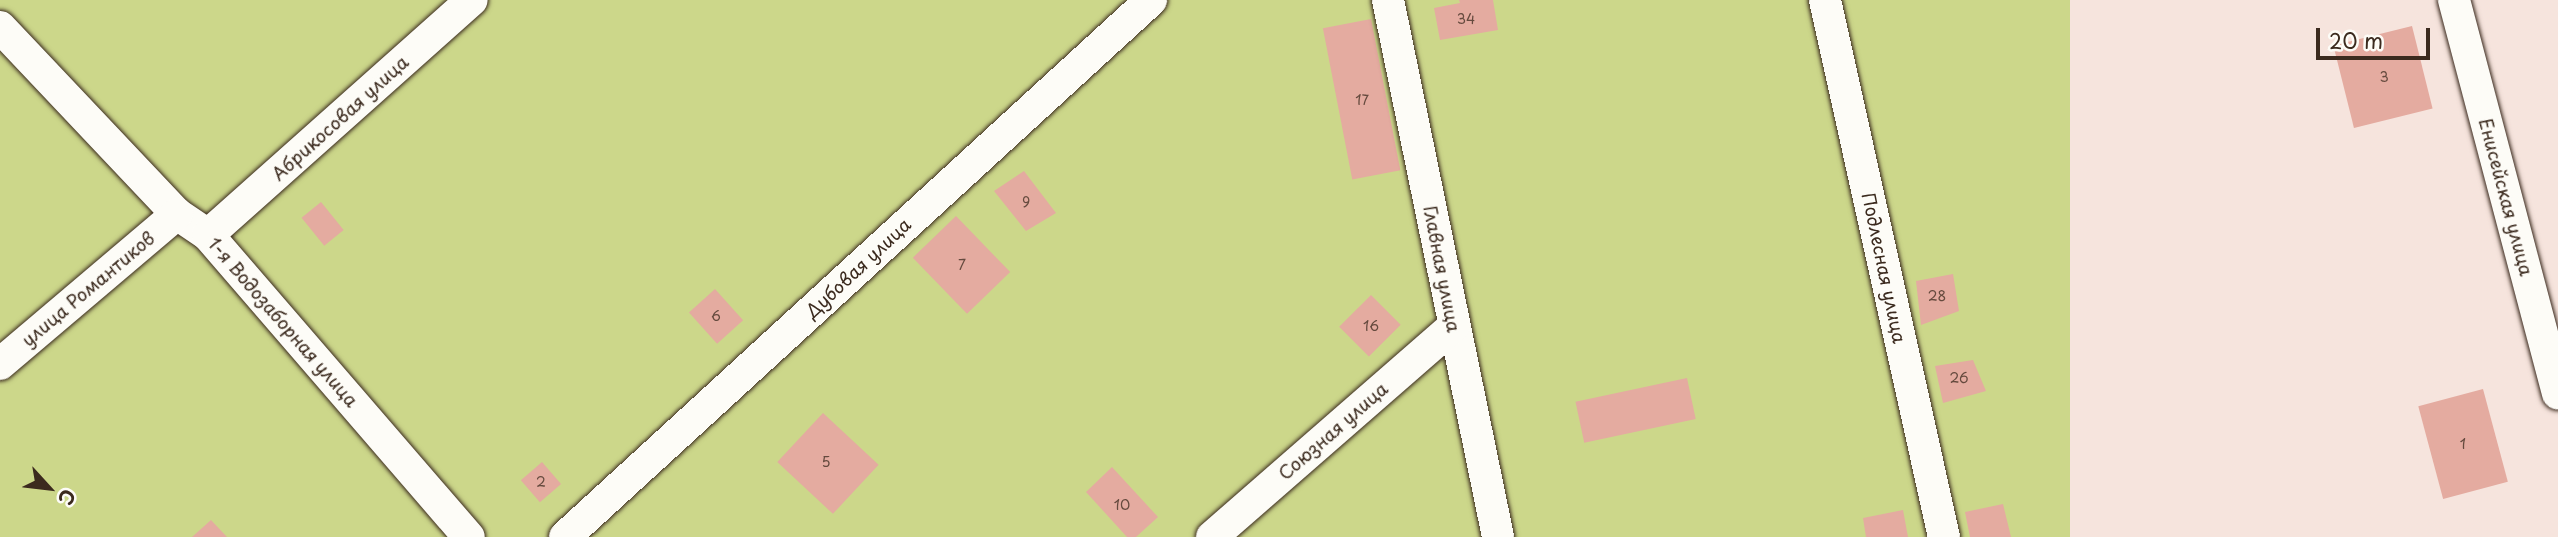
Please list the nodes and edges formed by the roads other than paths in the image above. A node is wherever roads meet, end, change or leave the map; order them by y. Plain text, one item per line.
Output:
1 (472, 0) edge
2 (1151, 0) edge
3 (1388, 0) edge
4 (1825, 0) edge
5 (2454, 0) edge
6 (0, 27) edge
7 (177, 214) junction
8 (208, 235) junction
9 (1454, 326) junction
10 (0, 364) edge
11 (2558, 394) edge
12 (469, 537) edge
13 (565, 537) edge
14 (1212, 537) edge
15 (1498, 537) edge
16 (1944, 537) edge

1 - 8 street, Абрикосовая улица
2 - 13 street, Дубовая улица
3 - 9 street, Главная улица
4 - 16 street, Подлесная улица
5 - 11 street, Енисейская улица
6 - 7 street, 1-я Водозаборная улица
7 - 8 street, 1-я Водозаборная улица
7 - 10 street, улица Романтиков
8 - 12 street, 1-я Водозаборная улица
9 - 14 street, Союзная улица
9 - 15 street, Главная улица

